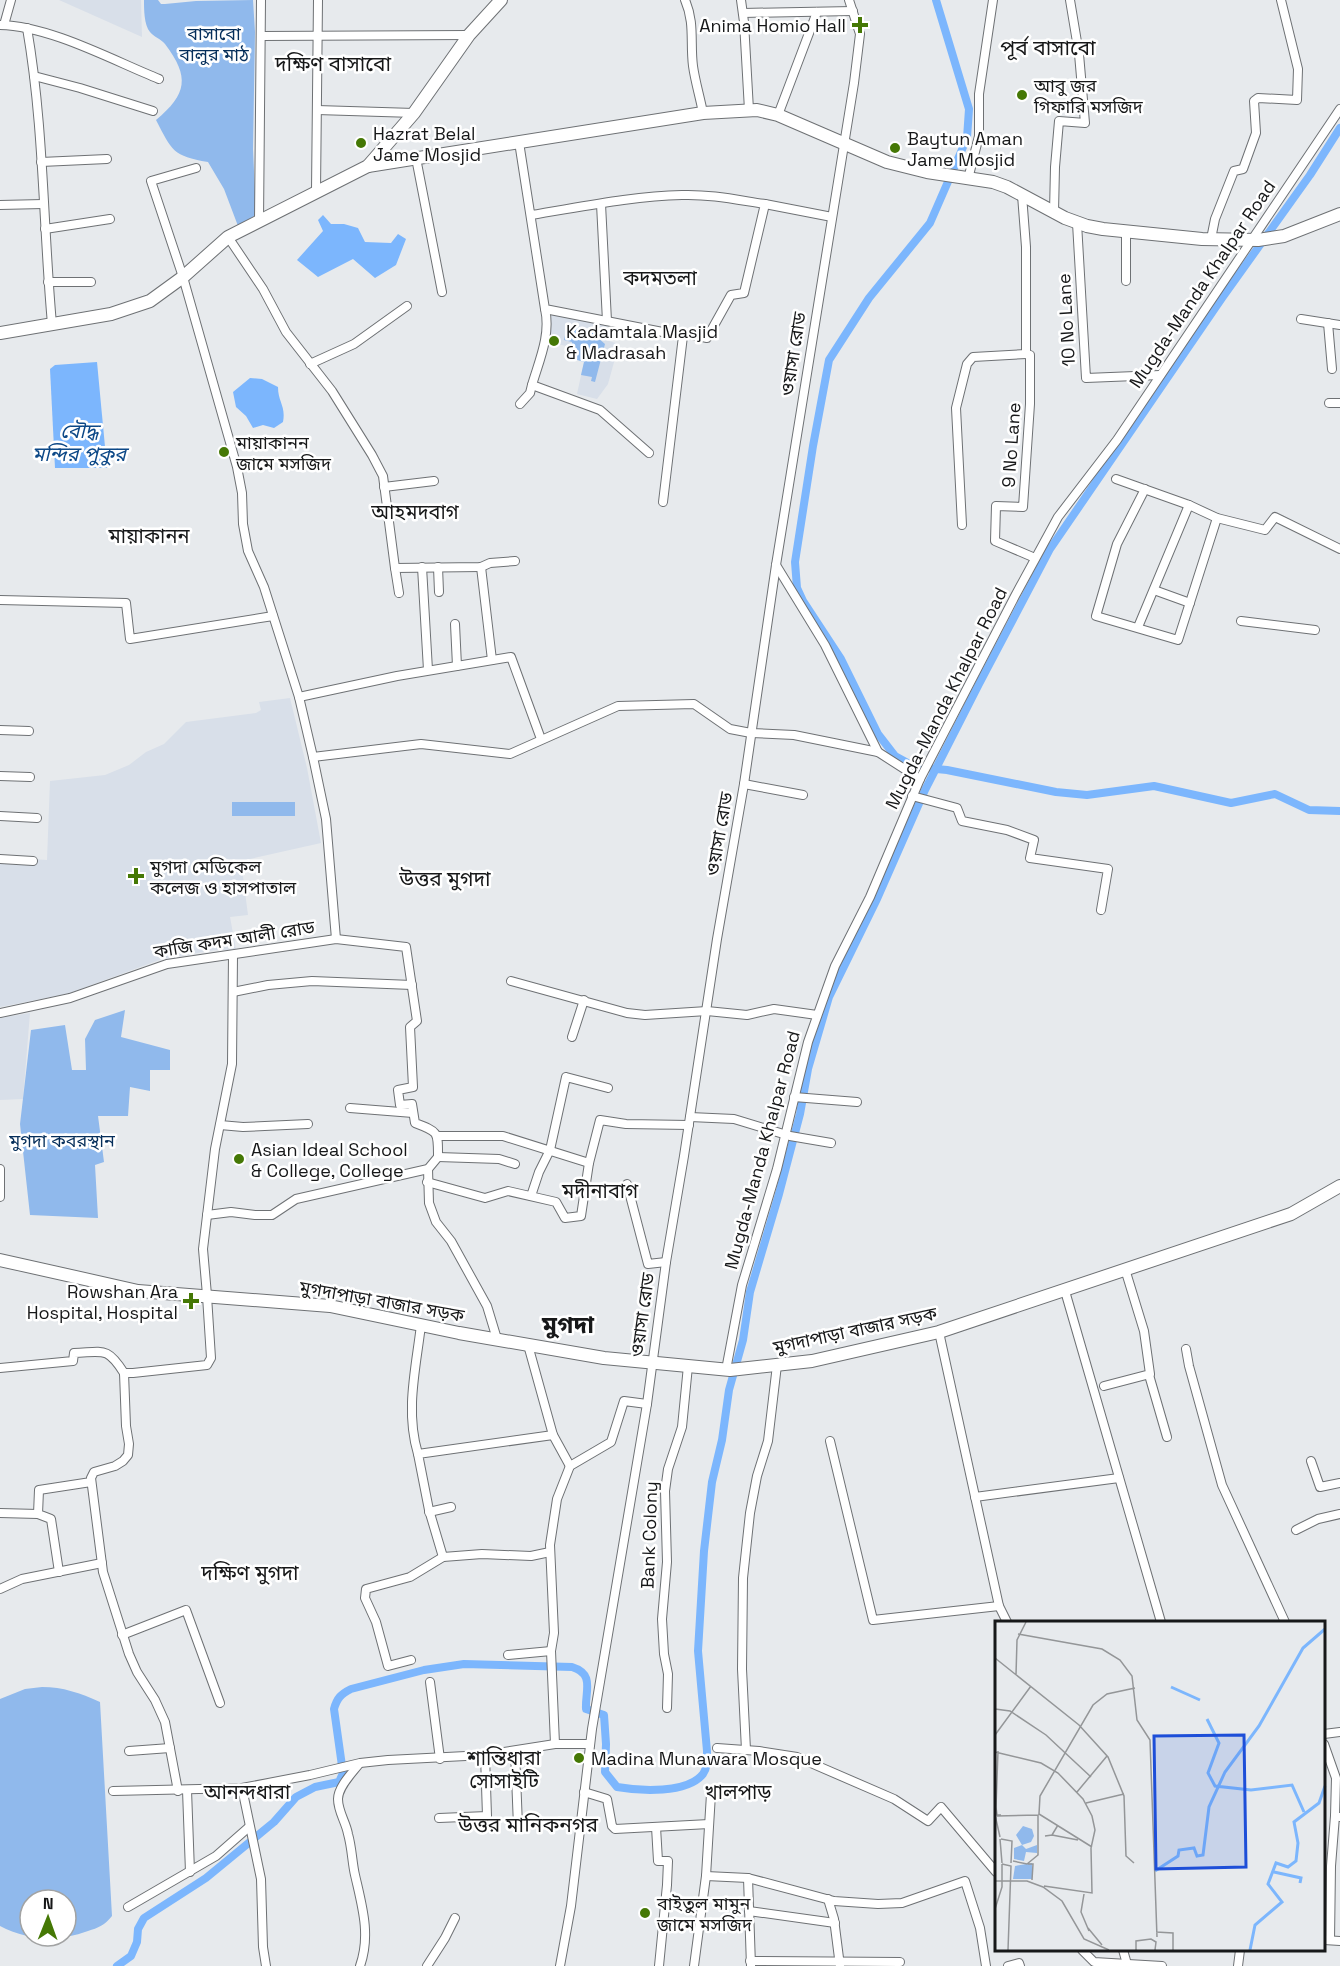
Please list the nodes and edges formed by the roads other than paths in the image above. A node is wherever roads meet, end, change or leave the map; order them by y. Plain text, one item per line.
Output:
1 (11, 0) edge
2 (261, 0) edge
3 (318, 0) edge
4 (488, 0) edge
5 (501, 0) edge
6 (685, 0) edge
7 (741, 0) edge
8 (849, 0) edge
9 (993, 0) edge
10 (1070, 0) edge
11 (1281, 0) edge
12 (853, 11) junction
13 (817, 12) junction
14 (743, 13) junction
15 (488, 15) junction
16 (2, 25) edge
17 (27, 28) junction
18 (317, 34) junction
19 (469, 35) junction
20 (261, 36) junction
21 (34, 76) junction
22 (159, 79) dead end
23 (1340, 109) edge
24 (317, 110) junction
25 (748, 110) junction
26 (153, 111) dead end
27 (414, 113) junction
28 (703, 113) junction
29 (778, 115) junction
30 (519, 142) junction
31 (843, 144) junction
32 (416, 158) junction
33 (107, 159) dead end
34 (41, 162) junction
35 (368, 166) junction
36 (196, 168) dead end
37 (956, 177) junction
38 (316, 191) junction
39 (1022, 195) junction
40 (43, 204) junction
41 (601, 204) junction
42 (765, 204) junction
43 (0, 205) edge
44 (1054, 212) junction
45 (1340, 214) edge
46 (531, 215) junction
47 (832, 217) junction
48 (110, 219) dead end
49 (259, 221) junction
50 (1077, 223) junction
51 (45, 230) junction
52 (1126, 231) junction
53 (228, 237) junction
54 (1211, 239) junction
55 (1255, 240) junction
56 (183, 277) junction
57 (1126, 281) dead end
58 (48, 282) junction
59 (91, 282) dead end
60 (442, 292) dead end
61 (407, 306) dead end
62 (545, 309) junction
63 (1301, 319) dead end
64 (607, 321) junction
65 (1328, 323) junction
66 (52, 324) junction
67 (1340, 325) edge
68 (0, 333) edge
69 (682, 336) junction
70 (1026, 354) junction
71 (310, 364) junction
72 (1332, 369) dead end
73 (1160, 375) junction
74 (532, 385) junction
75 (520, 404) dead end
76 (1329, 404) dead end
77 (1340, 404) edge
78 (649, 453) dead end
79 (1116, 479) dead end
80 (434, 481) dead end
81 (384, 487) junction
82 (1145, 489) junction
83 (663, 502) dead end
84 (1189, 505) junction
85 (1217, 518) junction
86 (962, 525) dead end
87 (1340, 549) edge
88 (1035, 558) junction
89 (515, 561) dead end
90 (776, 565) junction
91 (422, 567) junction
92 (438, 567) junction
93 (481, 567) junction
94 (395, 568) junction
95 (1154, 590) junction
96 (439, 592) dead end
97 (399, 593) dead end
98 (0, 600) edge
99 (1190, 603) junction
100 (273, 616) junction
101 (1241, 621) dead end
102 (455, 624) dead end
103 (1138, 627) junction
104 (1315, 630) dead end
105 (492, 660) junction
106 (458, 666) junction
107 (428, 670) junction
108 (299, 697) junction
109 (0, 730) edge
110 (29, 731) dead end
111 (751, 733) junction
112 (541, 739) junction
113 (878, 752) junction
114 (313, 757) junction
115 (0, 776) edge
116 (30, 777) dead end
117 (920, 779) junction
118 (744, 784) junction
119 (803, 795) dead end
120 (912, 796) junction
121 (0, 816) edge
122 (37, 818) dead end
123 (0, 859) edge
124 (33, 861) dead end
125 (1101, 910) dead end
126 (336, 939) junction
127 (233, 955) junction
128 (511, 981) dead end
129 (412, 985) junction
130 (233, 992) junction
131 (584, 1000) junction
132 (706, 1011) junction
133 (0, 1014) edge
134 (817, 1015) junction
135 (572, 1037) dead end
136 (608, 1088) dead end
137 (800, 1098) junction
138 (858, 1102) dead end
139 (350, 1108) dead end
140 (413, 1113) junction
141 (690, 1121) junction
142 (308, 1124) dead end
143 (220, 1125) junction
144 (438, 1136) junction
145 (791, 1136) junction
146 (831, 1143) dead end
147 (550, 1150) junction
148 (438, 1158) junction
149 (589, 1163) junction
150 (515, 1164) dead end
151 (0, 1169) edge
152 (428, 1169) junction
153 (427, 1182) junction
154 (627, 1184) dead end
155 (1340, 1186) edge
156 (531, 1196) junction
157 (0, 1197) edge
158 (207, 1215) junction
159 (0, 1260) edge
160 (666, 1262) junction
161 (1125, 1269) junction
162 (1065, 1290) junction
163 (207, 1296) junction
164 (421, 1325) junction
165 (939, 1332) junction
166 (496, 1339) junction
167 (528, 1345) junction
168 (1186, 1348) dead end
169 (652, 1363) junction
170 (777, 1365) junction
171 (688, 1366) junction
172 (0, 1368) edge
173 (728, 1370) junction
174 (124, 1373) junction
175 (1149, 1375) junction
176 (1104, 1386) dead end
177 (647, 1404) junction
178 (553, 1435) junction
179 (1167, 1437) dead end
180 (830, 1441) dead end
181 (418, 1454) junction
182 (1311, 1461) dead end
183 (570, 1466) junction
184 (1119, 1478) junction
185 (91, 1482) junction
186 (1340, 1483) edge
187 (975, 1497) junction
188 (451, 1507) dead end
189 (429, 1512) junction
190 (0, 1513) edge
191 (39, 1514) junction
192 (1340, 1514) edge
193 (1296, 1530) dead end
194 (550, 1552) junction
195 (443, 1557) junction
196 (102, 1563) junction
197 (59, 1572) junction
198 (0, 1589) edge
199 (999, 1606) junction
200 (1006, 1621) edge
201 (1160, 1621) edge
202 (1284, 1621) edge
203 (122, 1635) junction
204 (551, 1653) junction
205 (508, 1654) dead end
206 (411, 1660) dead end
207 (430, 1682) dead end
208 (220, 1703) dead end
209 (667, 1708) dead end
210 (1340, 1732) edge
211 (1325, 1734) edge
212 (555, 1744) junction
213 (590, 1744) junction
214 (170, 1748) junction
215 (717, 1748) dead end
216 (1325, 1749) edge
217 (747, 1750) junction
218 (129, 1751) dead end
219 (515, 1751) junction
220 (485, 1755) junction
221 (441, 1759) junction
222 (356, 1765) junction
223 (242, 1788) junction
224 (187, 1790) junction
225 (113, 1791) dead end
226 (178, 1791) junction
227 (584, 1792) junction
228 (711, 1794) dead end
229 (1338, 1817) edge
230 (439, 1818) dead end
231 (709, 1824) junction
232 (518, 1826) dead end
233 (656, 1827) junction
234 (249, 1830) junction
235 (995, 1871) edge
236 (190, 1872) junction
237 (706, 1876) junction
238 (748, 1878) junction
239 (828, 1899) junction
240 (128, 1907) dead end
241 (749, 1911) junction
242 (455, 1918) dead end
243 (835, 1923) junction
244 (1327, 1940) edge
245 (1340, 1941) edge
246 (1083, 1951) edge
247 (1123, 1951) edge
248 (1240, 1951) edge
249 (900, 1962) dead end
250 (751, 1964) edge
251 (839, 1964) edge
252 (1095, 1964) edge
253 (1127, 1964) junction
254 (266, 1966) edge
255 (360, 1966) edge
256 (427, 1966) edge
257 (560, 1966) edge
258 (658, 1966) edge
259 (694, 1966) edge
260 (986, 1966) edge
261 (1008, 1966) edge
262 (1020, 1966) edge
263 (1162, 1966) edge
264 (1239, 1966) edge

1 - 16 street
2 - 20 street
3 - 18 street
4 - 15 street
5 - 15 street
6 - 28 street
7 - 14 street
8 - 12 street, ওয়াসা রোড
9 - 37 street
10 - 44 street
11 - 54 street
12 - 13 street
12 - 31 street, ওয়াসা রোড
13 - 14 street
13 - 29 street
14 - 25 street
15 - 19 street
16 - 17 street
17 - 21 street
17 - 22 street
18 - 19 street
18 - 20 street
18 - 24 street
19 - 27 street
20 - 49 street
21 - 26 street
21 - 34 street
23 - 55 street, Mugda-Manda Khalpar Road
24 - 27 street
24 - 38 street
25 - 28 street
25 - 29 street
27 - 35 street
28 - 30 street
29 - 31 street
30 - 32 street
30 - 46 street
31 - 37 street
31 - 47 street, ওয়াসা রোড
32 - 35 street
32 - 60 street
33 - 34 street
34 - 40 street
35 - 38 street
36 - 56 street
37 - 39 street
38 - 49 street
39 - 44 street
39 - 70 street, 9 No Lane
40 - 43 street
40 - 51 street
41 - 42 street
41 - 46 street
41 - 64 street
42 - 47 street
42 - 69 street
44 - 50 street
45 - 55 street
46 - 62 street
47 - 90 street, ওয়াসা রোড
48 - 51 street
49 - 53 street
50 - 52 street
50 - 73 street, 10 No Lane
51 - 58 street
52 - 54 street
52 - 57 street
53 - 56 street
53 - 71 street
54 - 55 street
55 - 73 street, Mugda-Manda Khalpar Road
56 - 66 street
56 - 100 street
58 - 59 street
58 - 66 street
61 - 71 street
62 - 64 street
62 - 74 street
63 - 65 street
64 - 69 street
65 - 67 street
65 - 72 street
66 - 68 street
69 - 83 street
70 - 86 street
70 - 88 street, 9 No Lane
71 - 81 street
73 - 88 street, Mugda-Manda Khalpar Road
74 - 75 street
74 - 78 street
76 - 77 street
79 - 82 street
80 - 81 street
81 - 94 street
82 - 84 street
82 - 103 street
84 - 85 street
84 - 95 street
85 - 87 street
85 - 99 street
88 - 117 street, Mugda-Manda Khalpar Road
89 - 93 street
90 - 111 street, ওয়াসা রোড
90 - 113 street
91 - 92 street
91 - 94 street
91 - 107 street
92 - 93 street
92 - 96 street
93 - 105 street
94 - 97 street
95 - 99 street
95 - 103 street
98 - 100 street
99 - 103 street
100 - 108 street
101 - 104 street
102 - 106 street
105 - 106 street
105 - 112 street
106 - 107 street
107 - 108 street
108 - 114 street
109 - 110 street
111 - 112 street
111 - 113 street
111 - 118 street, ওয়াসা রোড
112 - 114 street
113 - 117 street
114 - 126 street
115 - 116 street
117 - 120 street, Mugda-Manda Khalpar Road
118 - 119 street
118 - 132 street, ওয়াসা রোড
120 - 125 street
120 - 134 street, Mugda-Manda Khalpar Road
121 - 122 street
123 - 124 street
126 - 127 street, কাজি কদম আলী রোড
126 - 129 street, কাজি কদম আলী রোড
127 - 130 street
127 - 133 street, কাজি কদম আলী রোড
128 - 131 street
129 - 130 street
129 - 140 street
130 - 143 street
131 - 132 street
131 - 135 street
132 - 134 street
132 - 141 street, ওয়াসা রোড
134 - 137 street, Mugda-Manda Khalpar Road
136 - 147 street
137 - 138 street
137 - 145 street, Mugda-Manda Khalpar Road
139 - 140 street
140 - 144 street
141 - 145 street
141 - 149 street
141 - 160 street, ওয়াসা রোড
142 - 143 street
143 - 158 street
144 - 147 street
144 - 148 street
145 - 146 street
145 - 173 street, Mugda-Manda Khalpar Road
147 - 149 street
147 - 156 street
148 - 150 street
148 - 152 street
149 - 156 street
151 - 157 street
152 - 153 street
152 - 158 street
153 - 156 street
153 - 166 street
154 - 160 street
155 - 161 street, মুগদাপাড়া বাজার সড়ক
158 - 163 street
159 - 163 street, মুগদাপাড়া বাজার সড়ক
160 - 169 street, ওয়াসা রোড
161 - 162 street, মুগদাপাড়া বাজার সড়ক
161 - 175 street
162 - 165 street, মুগদাপাড়া বাজার সড়ক
162 - 184 street
163 - 164 street, মুগদাপাড়া বাজার সড়ক
163 - 174 street
164 - 166 street, মুগদাপাড়া বাজার সড়ক
164 - 181 street
165 - 170 street, মুগদাপাড়া বাজার সড়ক
165 - 187 street
166 - 167 street, মুগদাপাড়া বাজার সড়ক
167 - 169 street, মুগদাপাড়া বাজার সড়ক
167 - 178 street
168 - 202 street
169 - 171 street, মুগদাপাড়া বাজার সড়ক
169 - 177 street, ওয়াসা রোড
170 - 173 street, মুগদাপাড়া বাজার সড়ক
170 - 217 street
171 - 173 street, মুগদাপাড়া বাজার সড়ক
171 - 209 street, Bank Colony
172 - 174 street
174 - 185 street
175 - 176 street
175 - 179 street
177 - 183 street
177 - 213 street, ওয়াসা রোড
178 - 181 street
178 - 183 street
180 - 199 street
181 - 189 street
182 - 186 street
183 - 194 street
184 - 187 street
184 - 201 street
185 - 191 street
185 - 196 street
187 - 199 street
188 - 189 street
189 - 195 street
190 - 191 street
191 - 197 street
192 - 193 street
194 - 195 street
194 - 204 street
195 - 206 street
196 - 197 street
196 - 203 street
197 - 198 street
199 - 200 street
203 - 208 street
203 - 214 street
204 - 205 street
204 - 212 street
207 - 221 street
210 - 211 street
212 - 213 street
212 - 219 street
213 - 227 street
214 - 218 street
214 - 226 street
215 - 217 street
216 - 229 street
217 - 235 street
219 - 220 street
219 - 232 street
220 - 221 street
220 - 230 street
221 - 222 street
222 - 223 street
222 - 255 street
223 - 224 street
223 - 234 street
224 - 226 street
224 - 236 street
225 - 226 street
227 - 233 street
227 - 257 street
228 - 231 street
229 - 244 street
231 - 233 street
231 - 237 street
233 - 258 street
234 - 236 street
234 - 254 street
236 - 240 street
237 - 238 street
237 - 259 street
238 - 239 street
238 - 241 street
239 - 243 street
239 - 260 street
241 - 243 street
241 - 250 street
242 - 256 street
243 - 251 street
244 - 245 street
246 - 252 street
247 - 253 street
248 - 264 street
249 - 251 street
250 - 251 street
252 - 253 street
253 - 263 street
261 - 262 street

